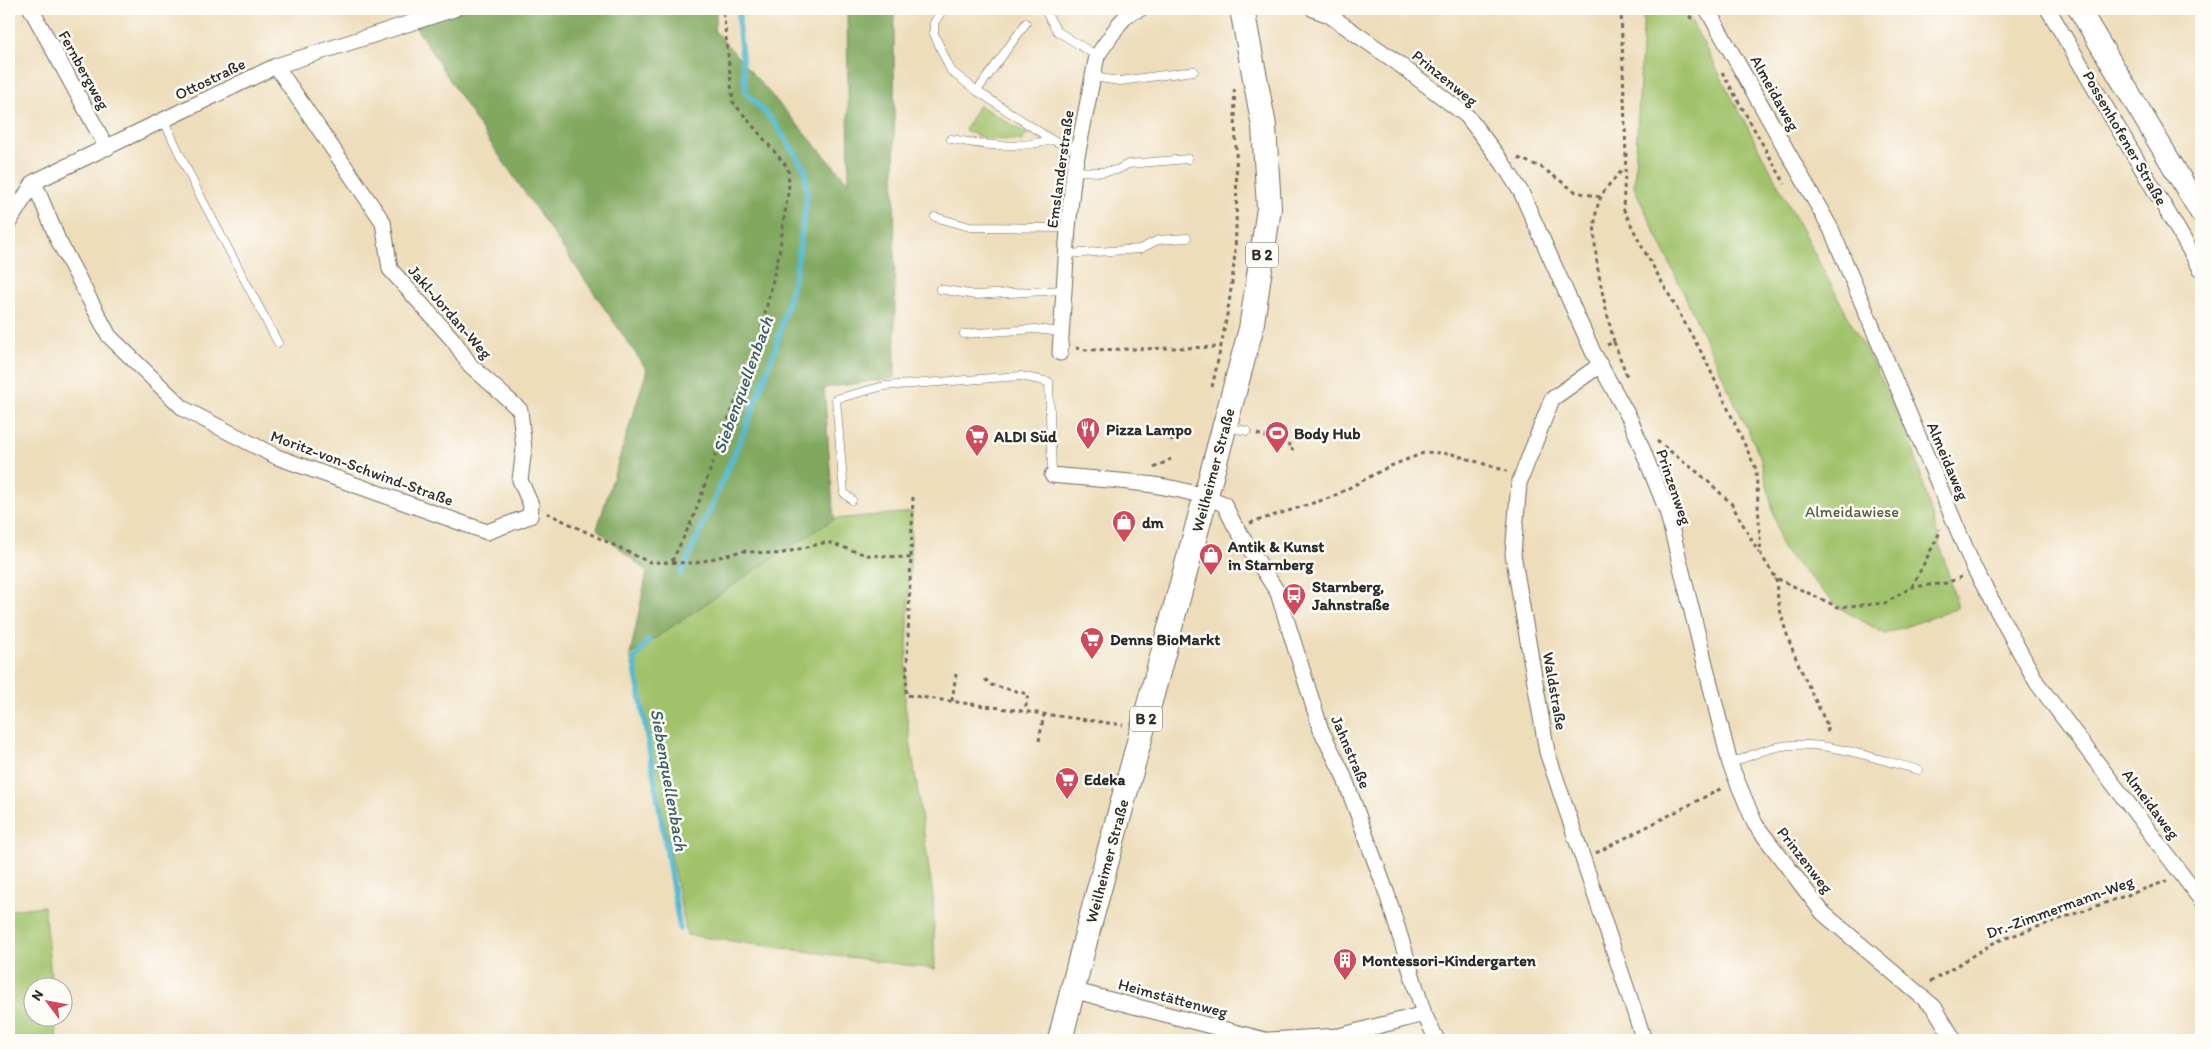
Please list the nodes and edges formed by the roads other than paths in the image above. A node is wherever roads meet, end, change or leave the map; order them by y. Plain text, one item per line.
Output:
1 (30, 9) edge
2 (454, 9) edge
3 (943, 9) edge
4 (1044, 9) edge
5 (1242, 9) edge
6 (1313, 9) edge
7 (1707, 9) edge
8 (2048, 9) edge
9 (2079, 9) edge
10 (1135, 10) edge
11 (1026, 23) dead end
12 (1097, 56) junction
13 (276, 66) junction
14 (1194, 71) dead end
15 (1093, 77) junction
16 (977, 91) junction
17 (164, 121) junction
18 (952, 138) dead end
19 (1052, 140) junction
20 (107, 148) junction
21 (1080, 150) junction
22 (1188, 158) dead end
23 (1074, 171) junction
24 (34, 182) junction
25 (2201, 213) edge
26 (935, 217) dead end
27 (9, 222) edge
28 (1068, 228) junction
29 (1187, 238) dead end
30 (1067, 254) junction
31 (2201, 269) edge
32 (940, 289) dead end
33 (1063, 290) junction
34 (964, 334) dead end
35 (278, 343) dead end
36 (1061, 343) joint
37 (1600, 365) junction
38 (1052, 475) joint
39 (1207, 497) junction
40 (852, 500) dead end
41 (531, 505) joint
42 (1730, 764) junction
43 (1919, 770) dead end
44 (2201, 900) edge
45 (1072, 990) junction
46 (1424, 1014) junction
47 (1060, 1040) edge
48 (1265, 1040) edge
49 (1269, 1040) edge
50 (1437, 1040) edge
51 (1644, 1040) edge
52 (1954, 1040) edge

1 - 20 street, Fernbergweg
2 - 13 street, Ottostraße
3 - 16 lane
4 - 12 lane
5 - 39 main road, Weilheimer Straße / B 2
6 - 37 street, Prinzenweg
7 - 44 street, Almeidaweg
8 - 31 street, Possenhofener Straße
9 - 25 main road, Possenhofener Straße
10 - 12 street, Emslanderstraße
11 - 16 lane
12 - 15 street, Emslanderstraße
13 - 17 street, Ottostraße
13 - 41 street, Jakl-Jordan-Weg
14 - 15 lane
15 - 21 street, Emslanderstraße
16 - 19 lane
17 - 20 street, Ottostraße
17 - 35 lane
18 - 19 lane
19 - 21 lane
20 - 24 street, Ottostraße
21 - 23 street, Emslanderstraße
22 - 23 lane
23 - 28 street, Emslanderstraße
24 - 27 street
24 - 41 street, Moritz-von-Schwind-Straße
26 - 28 lane
28 - 30 street, Emslanderstraße
29 - 30 lane
30 - 33 street, Emslanderstraße
32 - 33 lane
33 - 36 street, Emslanderstraße
34 - 36 lane
37 - 42 street, Prinzenweg
37 - 51 street, Waldstraße
38 - 39 street
38 - 40 lane
39 - 45 main road, Weilheimer Straße / B 2
39 - 46 street, Jahnstraße
42 - 43 lane
42 - 52 street, Prinzenweg
45 - 47 main road, Weilheimer Straße / B 2
45 - 48 street, Heimstättenweg
46 - 49 street
46 - 50 street, Jahnstraße

